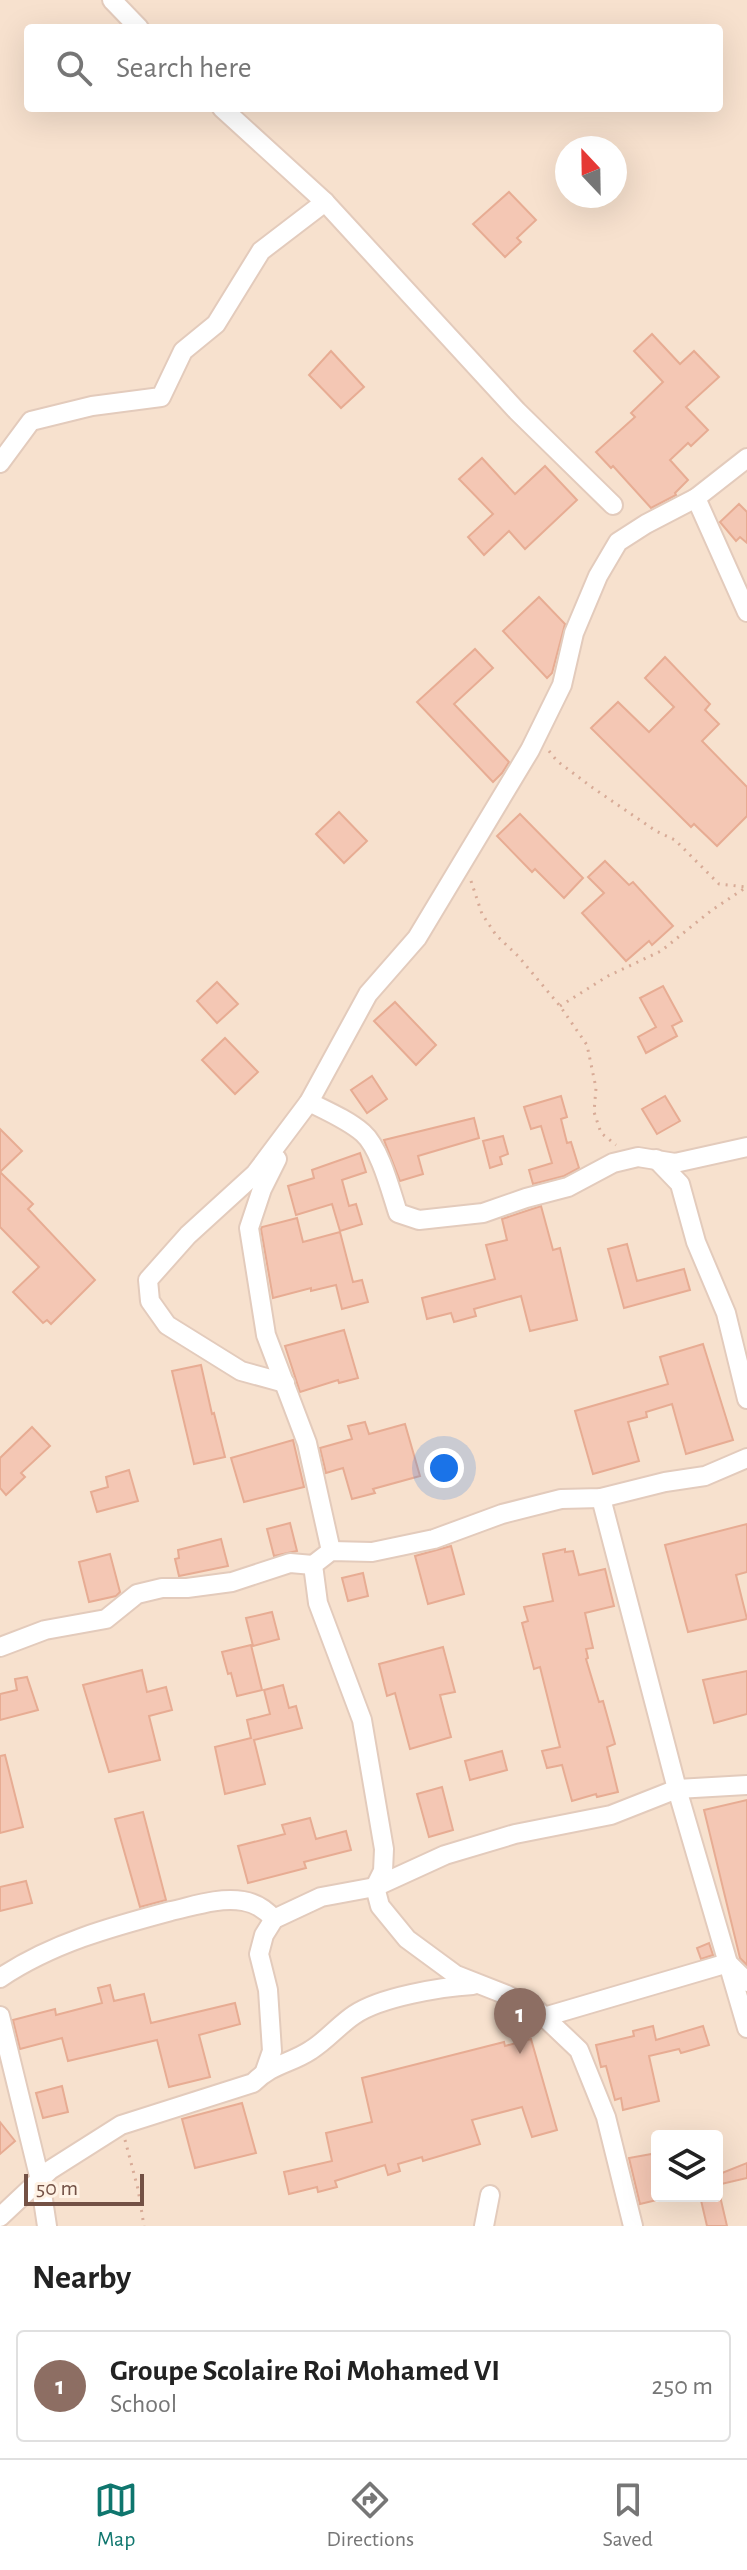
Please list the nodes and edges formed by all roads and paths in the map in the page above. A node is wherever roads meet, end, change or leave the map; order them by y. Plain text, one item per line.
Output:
1 (112, 0) edge
2 (135, 24) edge
3 (226, 112) edge
4 (325, 202) junction
5 (747, 458) edge
6 (0, 463) edge
7 (696, 498) junction
8 (613, 505) dead end
9 (747, 612) edge
10 (537, 736) junction
11 (465, 862) junction
12 (746, 886) edge
13 (560, 1006) junction
14 (309, 1102) junction
15 (293, 1125) junction
16 (747, 1147) edge
17 (647, 1158) junction
18 (285, 1383) junction
19 (747, 1399) edge
20 (747, 1458) edge
21 (601, 1498) junction
22 (331, 1551) junction
23 (313, 1565) junction
24 (0, 1647) edge
25 (747, 1785) edge
26 (677, 1789) junction
27 (375, 1887) junction
28 (274, 1919) junction
29 (728, 1963) junction
30 (0, 1978) edge
31 (747, 1982) edge
32 (480, 1984) junction
33 (0, 2016) edge
34 (544, 2017) junction
35 (747, 2028) edge
36 (265, 2071) junction
37 (121, 2125) junction
38 (40, 2180) junction
39 (490, 2195) dead end
40 (0, 2217) edge
41 (47, 2226) edge
42 (144, 2226) edge
43 (484, 2226) edge
44 (633, 2226) edge

1 - 2 street
3 - 4 street
4 - 6 street
4 - 8 street
5 - 7 street
7 - 9 street
7 - 10 street
10 - 11 street
10 - 12 path
11 - 13 path
11 - 14 street
12 - 13 path
13 - 17 path
14 - 15 street
14 - 17 street
15 - 18 street
15 - 18 street
16 - 17 street
17 - 19 street
18 - 22 street
20 - 21 street
21 - 22 street
21 - 26 street
22 - 23 street
23 - 24 street
23 - 27 street
25 - 26 street
26 - 27 street
26 - 29 street
27 - 28 street
27 - 32 street
28 - 30 street
28 - 36 street
29 - 31 street
29 - 34 street
29 - 35 street
32 - 34 street
32 - 36 street
33 - 38 street
34 - 44 street
36 - 37 street
37 - 38 street
37 - 42 path
38 - 40 street
38 - 41 street
39 - 43 street

